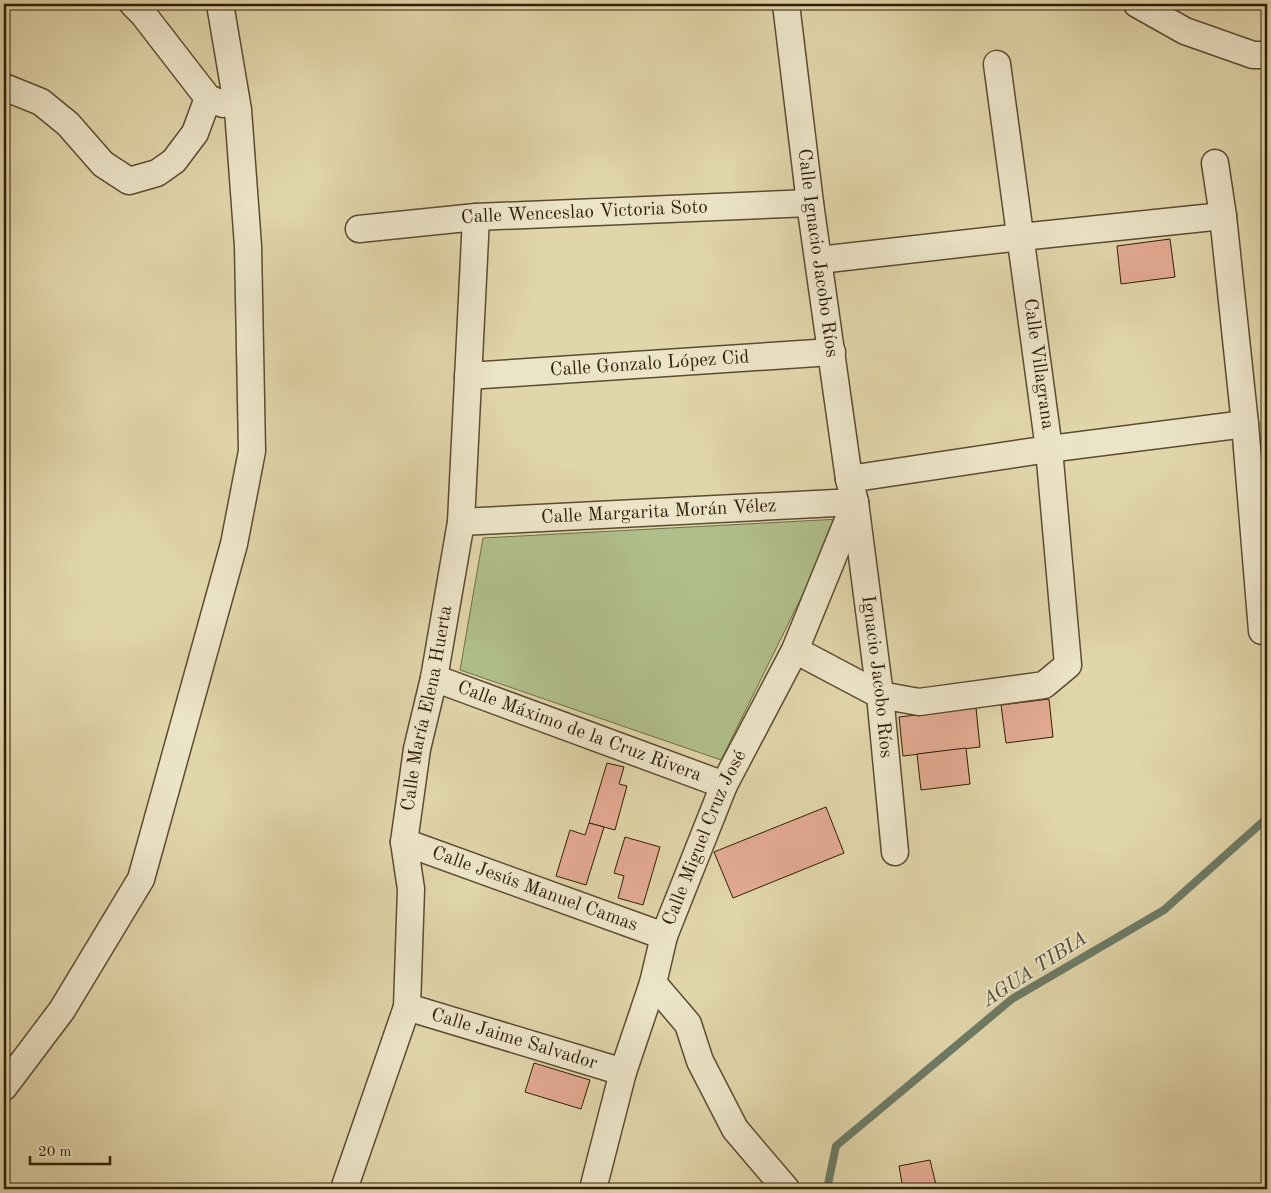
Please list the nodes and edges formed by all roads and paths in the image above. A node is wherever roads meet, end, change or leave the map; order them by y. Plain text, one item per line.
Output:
1 (133, 4) edge
2 (220, 4) edge
3 (786, 4) edge
4 (1137, 4) edge
5 (1267, 55) edge
6 (997, 64) dead end
7 (4, 87) edge
8 (208, 98) junction
9 (238, 110) junction
10 (1215, 163) dead end
11 (810, 202) junction
12 (1223, 216) junction
13 (476, 217) junction
14 (359, 229) dead end
15 (1021, 237) junction
16 (819, 260) junction
17 (832, 352) junction
18 (468, 376) junction
19 (1245, 424) junction
20 (1049, 449) junction
21 (852, 491) junction
22 (461, 522) junction
23 (1262, 631) dead end
24 (795, 650) junction
25 (434, 678) junction
26 (880, 695) junction
27 (724, 785) junction
28 (404, 842) junction
29 (895, 852) dead end
30 (664, 936) junction
31 (653, 983) junction
32 (407, 1008) junction
33 (623, 1072) junction
34 (4, 1087) edge
35 (348, 1188) edge
36 (593, 1189) edge
37 (786, 1189) edge

1 - 8 street
2 - 9 street
3 - 11 street, Calle Ignacio Jacobo Ríos
4 - 5 street
6 - 15 street, Calle Villagrana
7 - 8 street
8 - 9 street
9 - 34 street
10 - 12 street
11 - 13 street, Calle Wenceslao Victoria Soto
11 - 16 street, Calle Ignacio Jacobo Ríos
12 - 15 street
12 - 19 street
13 - 14 street, Calle Wenceslao Victoria Soto
13 - 18 street, Calle María Elena Huerta
15 - 16 street
15 - 20 street, Calle Villagrana
16 - 17 street, Calle Ignacio Jacobo Ríos
17 - 18 street, Calle Gonzalo López Cid
17 - 21 street, Calle Ignacio Jacobo Ríos
18 - 22 street, Calle María Elena Huerta
19 - 20 street, Calle Margarita Morán Vélez
19 - 23 street
20 - 21 street, Calle Margarita Morán Vélez
20 - 26 street, Calle Villagrana
21 - 22 street, Calle Margarita Morán Vélez
21 - 24 street, Calle Miguel Cruz José
21 - 26 street, Ignacio Jacobo Ríos
22 - 25 street, Calle María Elena Huerta
24 - 26 street
24 - 27 street, Calle Miguel Cruz José
25 - 27 street, Calle Máximo de la Cruz Rivera
25 - 28 street, Calle María Elena Huerta
26 - 29 street, Ignacio Jacobo Ríos
27 - 30 street, Calle Miguel Cruz José
28 - 30 street, Calle Jesús Manuel Camas
28 - 32 street, Calle María Elena Huerta
30 - 31 street, Calle Miguel Cruz José
31 - 33 street, Calle Miguel Cruz José
31 - 37 street
32 - 33 street, Calle Jaime Salvador
32 - 35 street, Calle María Elena Huerta
33 - 36 street, Calle Miguel Cruz José

